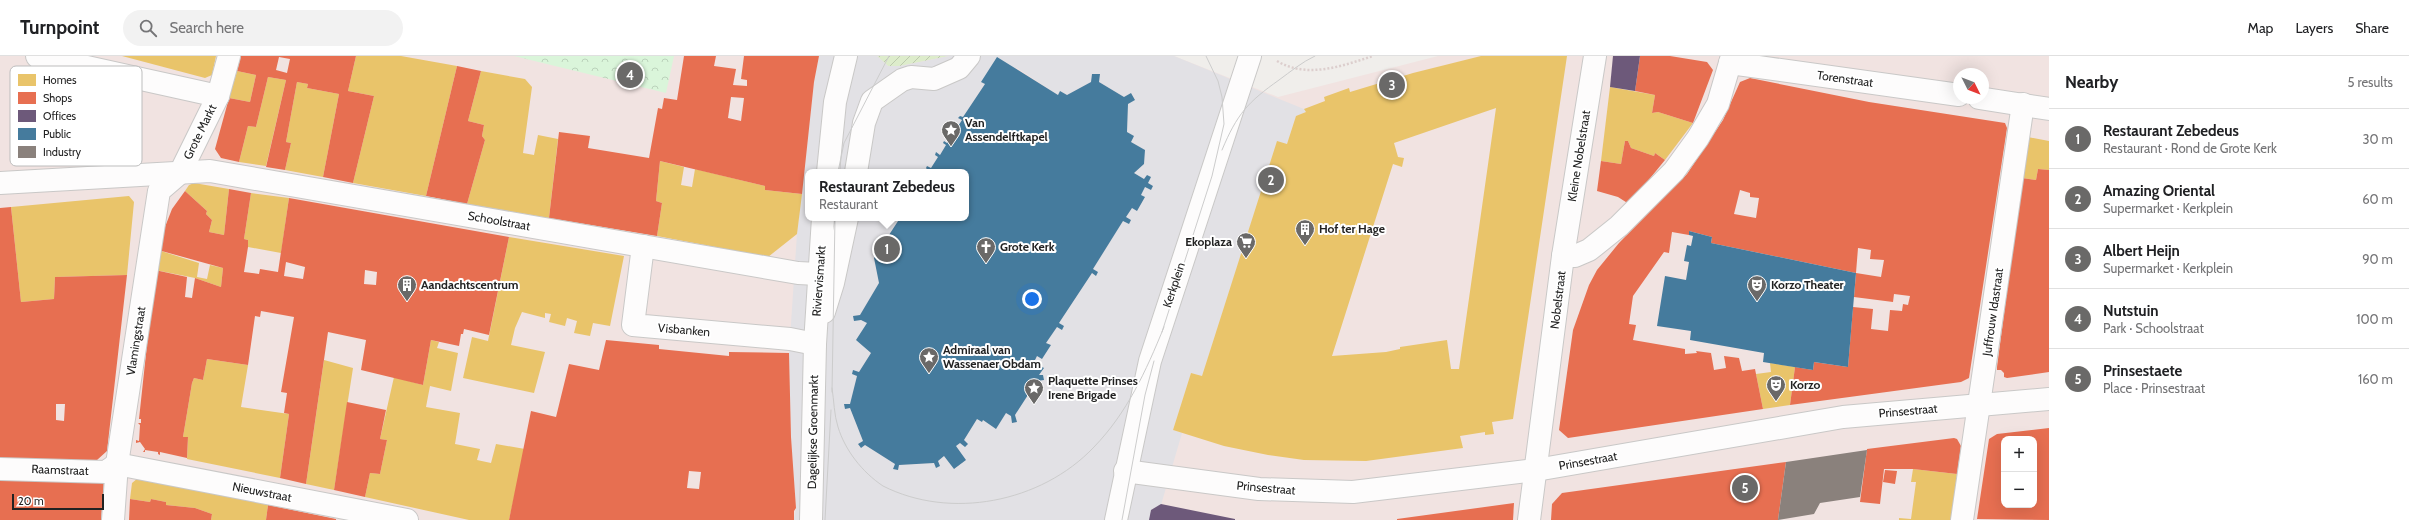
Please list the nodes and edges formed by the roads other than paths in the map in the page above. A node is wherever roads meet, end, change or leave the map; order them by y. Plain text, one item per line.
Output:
1 (37, 56) edge
2 (229, 56) edge
3 (846, 56) edge
4 (969, 56) edge
5 (1250, 56) edge
6 (1595, 56) edge
7 (82, 66) edge
8 (1729, 67) edge
9 (142, 79) edge
10 (1953, 94) edge
11 (218, 96) junction
12 (1989, 99) edge
13 (2023, 104) junction
14 (2049, 109) edge
15 (828, 169) edge
16 (856, 169) edge
17 (180, 172) junction
18 (0, 183) edge
19 (823, 221) edge
20 (846, 221) edge
21 (643, 246) junction
22 (1563, 256) junction
23 (818, 274) junction
24 (815, 344) junction
25 (2049, 399) edge
26 (1980, 405) junction
27 (118, 464) junction
28 (0, 468) edge
29 (1536, 470) junction
30 (1125, 471) junction
31 (113, 520) edge
32 (407, 520) edge
33 (811, 520) edge
34 (1116, 520) edge
35 (1529, 520) edge
36 (1962, 520) edge

1 - 7 street, Grote Markt
2 - 11 street
3 - 15 street
4 - 16 street
5 - 30 street, Kerkplein
6 - 22 street, Kleine Nobelstraat
8 - 10 street, Torenstraat
8 - 22 street, Nobelstraat
9 - 11 street, Grote Markt
11 - 17 street, Grote Markt
12 - 13 street
13 - 14 street
13 - 26 street, Juffrouw Idastraat
17 - 18 street, Grote Markt
17 - 21 street, Schoolstraat
17 - 27 street, Vlamingstraat
19 - 23 street, Riviervismarkt
20 - 24 street
21 - 23 street, Schoolstraat
21 - 24 street, Visbanken
22 - 29 street, Nobelstraat
23 - 24 street, Riviervismarkt
24 - 33 street, Dagelijkse Groenmarkt
25 - 26 street, Prinsestraat
26 - 29 street, Prinsestraat
26 - 36 street, Juffrouw Idastraat
27 - 28 street, Raamstraat
27 - 31 street, Vlamingstraat
27 - 32 street, Nieuwstraat
29 - 30 street, Prinsestraat
29 - 35 street, Nobelstraat
30 - 34 street, Kerkplein

